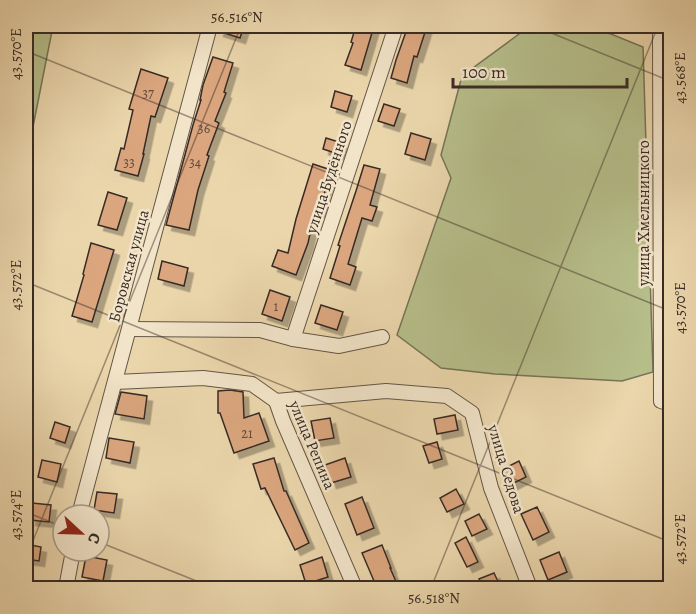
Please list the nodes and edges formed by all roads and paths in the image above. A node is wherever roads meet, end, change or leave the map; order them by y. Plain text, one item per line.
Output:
1 (210, 26) edge
2 (396, 26) edge
3 (660, 26) edge
4 (129, 329) junction
5 (382, 337) dead end
6 (293, 339) junction
7 (115, 382) junction
8 (276, 401) junction
9 (666, 403) edge
10 (82, 503) edge
11 (71, 563) edge
12 (66, 588) edge
13 (355, 588) edge
14 (530, 588) edge

1 - 4 street, Боровская улица
2 - 6 street, улица Будённого
3 - 9 street, улица Хмельницкого
4 - 6 street
4 - 7 street, Боровская улица
5 - 6 street
7 - 8 street, улица Репина
7 - 10 street, Боровская улица
8 - 13 street, улица Репина
8 - 14 street, улица Седова
11 - 12 street

